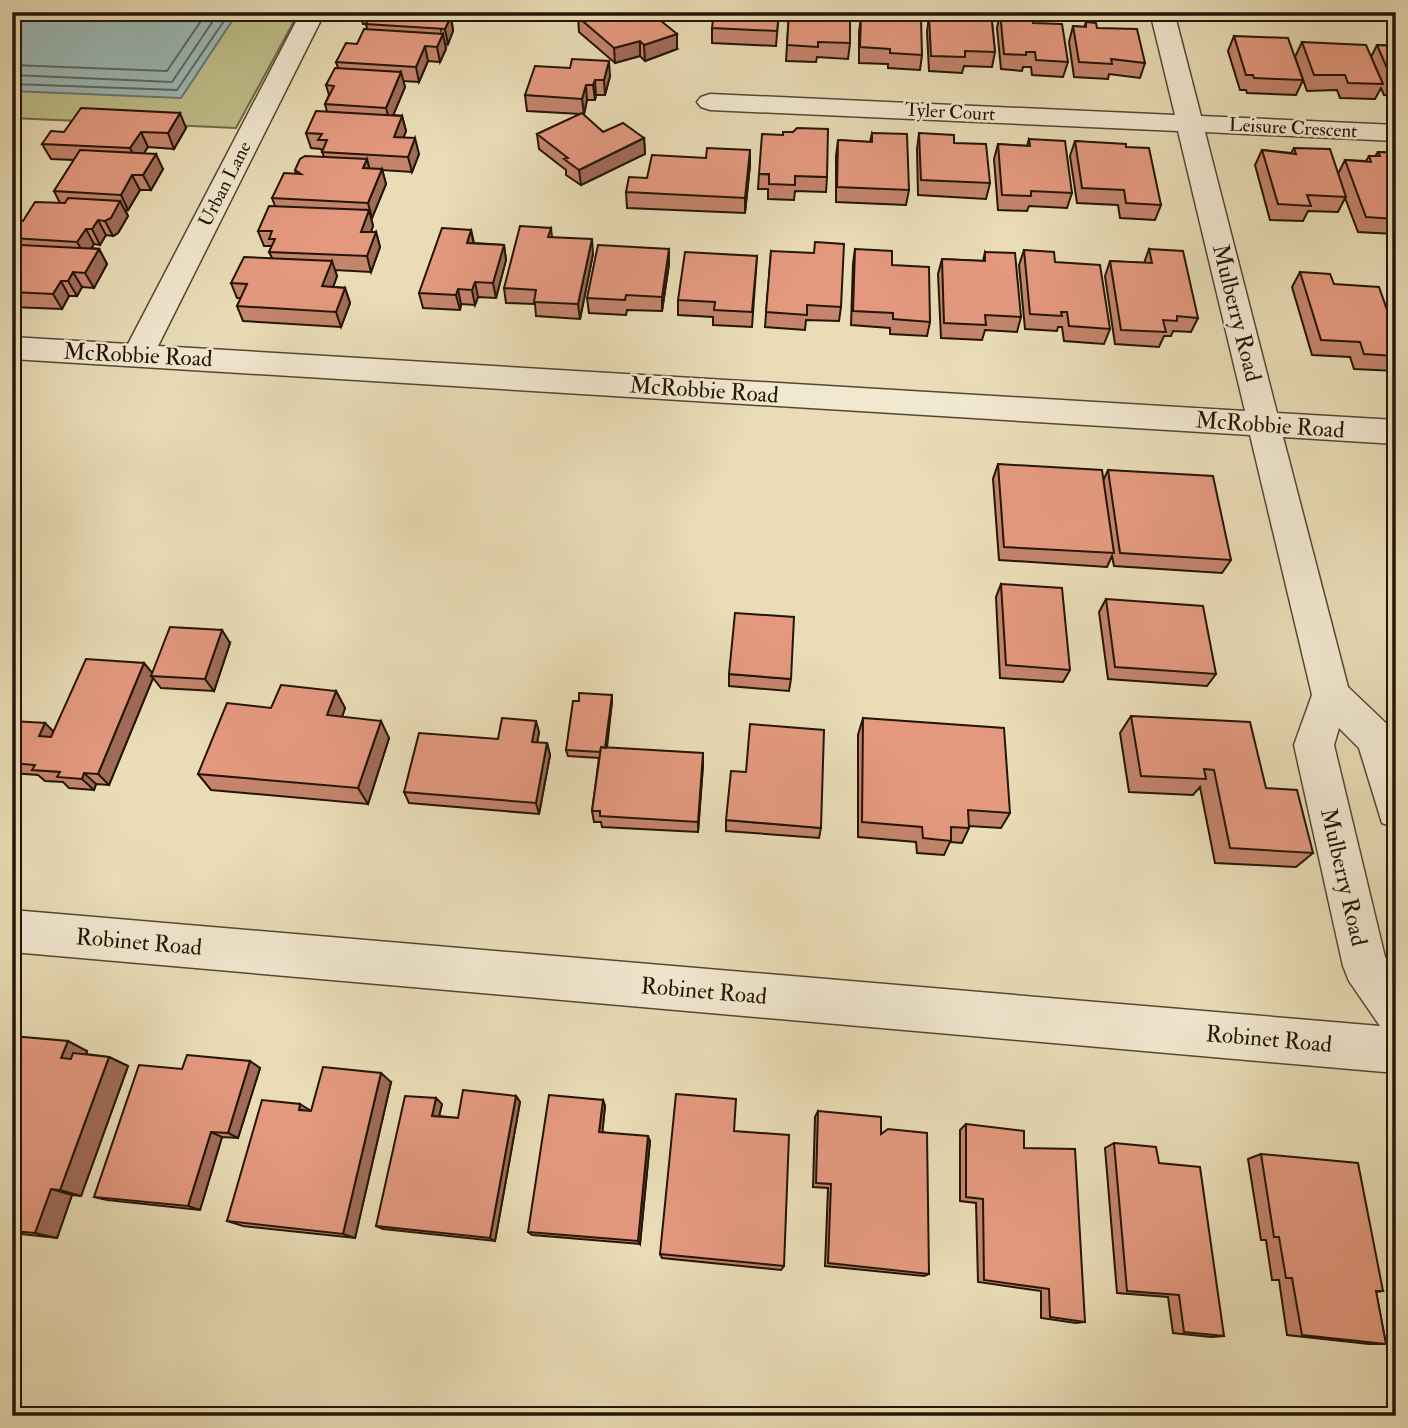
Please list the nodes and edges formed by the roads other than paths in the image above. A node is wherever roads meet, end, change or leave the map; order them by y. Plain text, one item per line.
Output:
1 (313, 12) edge
2 (1163, 12) edge
3 (710, 102) dead end
4 (1190, 123) junction
5 (1396, 133) edge
6 (12, 348) edge
7 (138, 355) junction
8 (1264, 424) junction
9 (1396, 432) edge
10 (1331, 695) junction
11 (1396, 810) edge
12 (12, 931) edge
13 (1396, 1010) edge
14 (1396, 1050) edge

1 - 7 street, Urban Lane
2 - 4 street, Mulberry Road
3 - 4 street, Tyler Court
4 - 5 street, Leisure Crescent
4 - 8 street, Mulberry Road
6 - 7 street, McRobbie Road
7 - 8 street, McRobbie Road
8 - 9 street, McRobbie Road
8 - 10 street, Mulberry Road
10 - 11 street
10 - 13 street, Mulberry Road
12 - 14 street, Robinet Road

